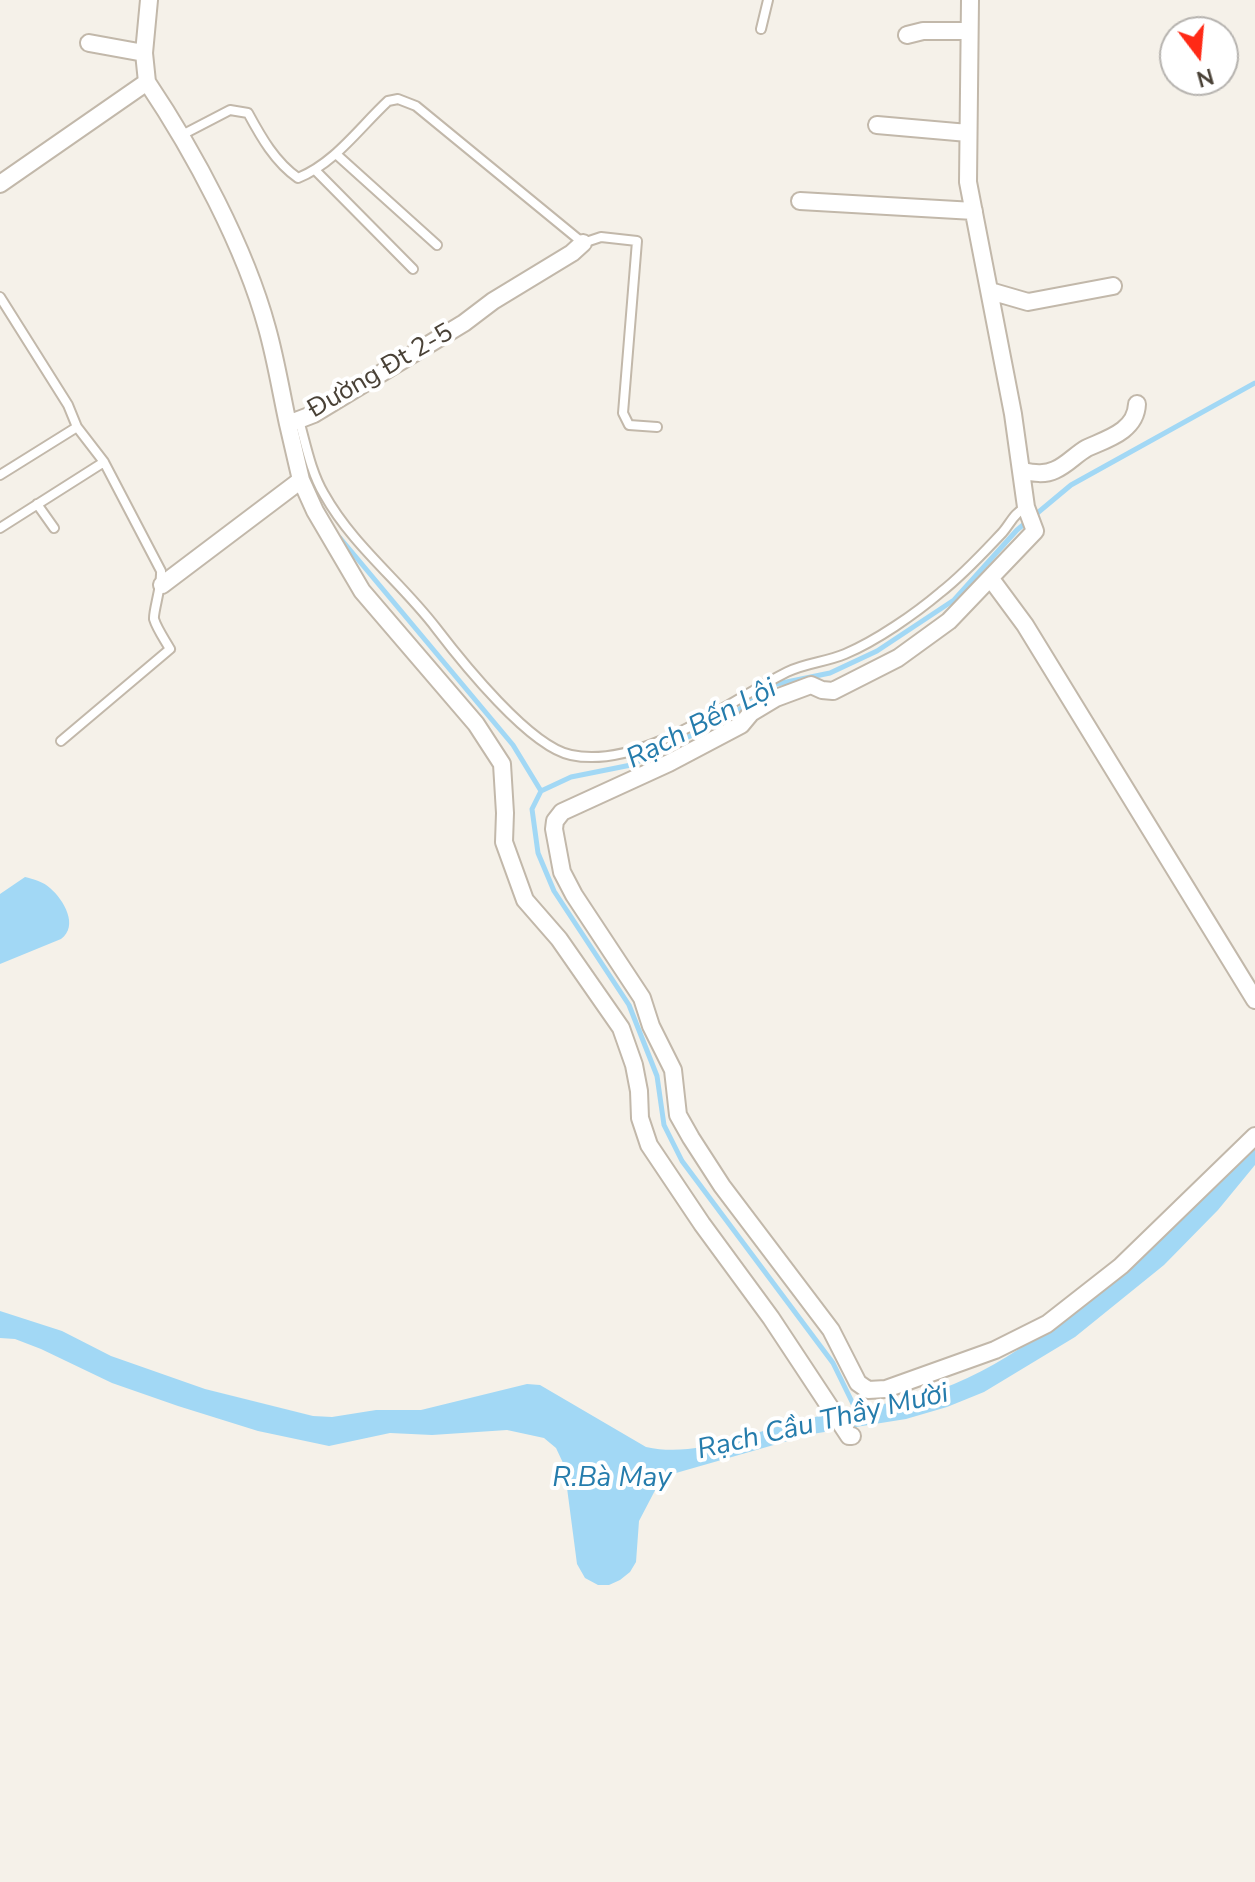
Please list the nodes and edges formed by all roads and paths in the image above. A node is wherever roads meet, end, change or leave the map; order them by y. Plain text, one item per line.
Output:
1 (149, 0) edge
2 (768, 0) edge
3 (970, 0) edge
4 (761, 29) dead end
5 (969, 31) junction
6 (907, 35) dead end
7 (89, 43) dead end
8 (144, 53) junction
9 (147, 82) junction
10 (877, 125) dead end
11 (968, 133) junction
12 (180, 136) junction
13 (336, 154) junction
14 (316, 171) junction
15 (0, 184) edge
16 (800, 201) dead end
17 (974, 211) junction
18 (583, 243) junction
19 (437, 245) dead end
20 (413, 269) dead end
21 (1113, 286) dead end
22 (990, 291) junction
23 (0, 297) edge
24 (1137, 404) dead end
25 (293, 422) junction
26 (77, 427) junction
27 (657, 427) dead end
28 (104, 462) junction
29 (1022, 471) junction
30 (0, 475) edge
31 (301, 480) junction
32 (37, 504) junction
33 (1028, 513) junction
34 (0, 528) edge
35 (54, 528) dead end
36 (991, 579) junction
37 (162, 585) junction
38 (61, 741) dead end
39 (1255, 1000) edge
40 (1255, 1136) edge
41 (849, 1434) dead end

1 - 8 street, Đường Đt 2-5
2 - 4 lane
3 - 5 street
5 - 6 street
5 - 11 street
7 - 8 street
8 - 9 street, Đường Đt 2-5
9 - 12 street, Đường Đt 2-5
9 - 15 street
10 - 11 street
11 - 17 street
12 - 14 lane
12 - 25 street, Đường Đt 2-5
13 - 14 lane
13 - 18 lane
13 - 19 lane
14 - 20 lane
16 - 17 street
17 - 22 street
18 - 25 street, Đường Đt 2-5
18 - 27 lane
21 - 22 street
22 - 29 street
23 - 26 lane
24 - 29 street
25 - 31 street
25 - 33 lane
26 - 28 lane
26 - 30 lane
28 - 32 lane
28 - 37 lane
29 - 33 street
31 - 37 street
31 - 41 street
32 - 34 lane
32 - 35 lane
33 - 36 street
36 - 39 street
36 - 40 street
37 - 38 lane

